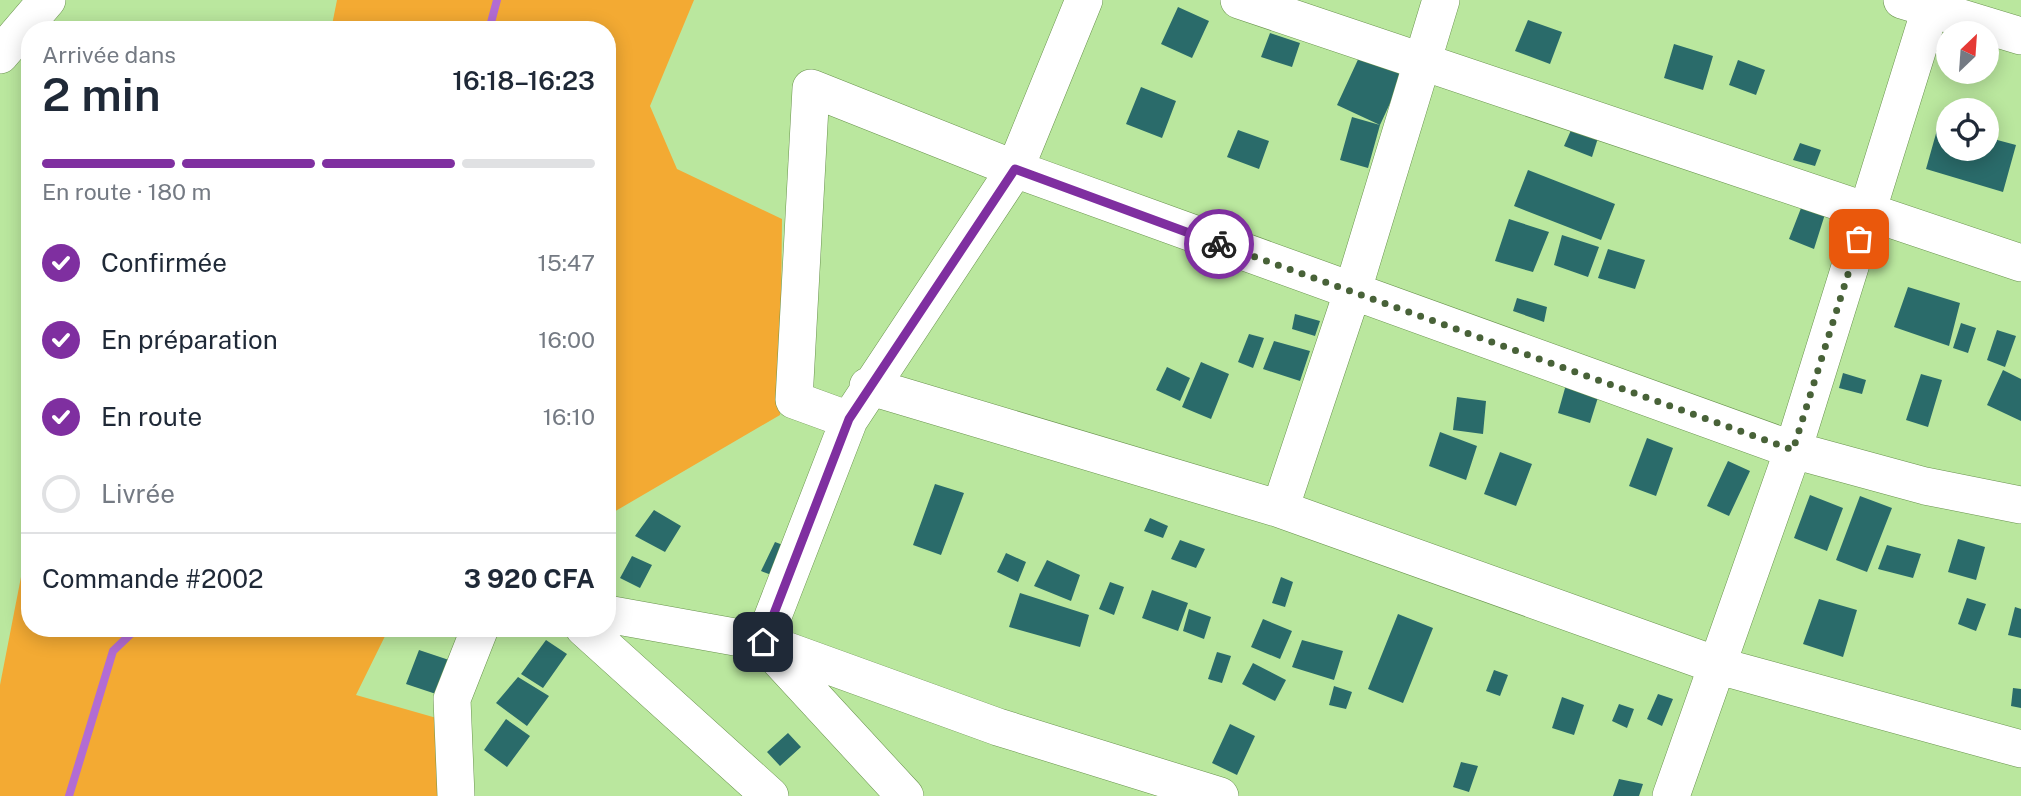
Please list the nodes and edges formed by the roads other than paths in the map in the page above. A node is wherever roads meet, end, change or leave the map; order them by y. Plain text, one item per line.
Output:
1 (1084, 0) edge
2 (1239, 0) edge
3 (1441, 0) edge
4 (1921, 3) edge
5 (21, 34) edge
6 (2021, 36) edge
7 (0, 55) edge
8 (1421, 60) junction
9 (1015, 169) junction
10 (1867, 213) junction
11 (2021, 263) edge
12 (1352, 293) junction
13 (868, 386) junction
14 (849, 419) junction
15 (1793, 450) junction
16 (2021, 505) edge
17 (1280, 509) junction
18 (616, 616) edge
19 (476, 637) edge
20 (594, 637) edge
21 (763, 642) junction
22 (1718, 666) junction
23 (2021, 749) edge
24 (456, 796) edge
25 (771, 796) edge
26 (905, 796) edge
27 (1220, 796) edge
28 (1671, 796) edge

1 - 9 street
2 - 8 street
3 - 8 street
4 - 6 street
4 - 10 street
5 - 7 street
8 - 10 street
8 - 12 street
9 - 12 street
9 - 13 street
9 - 14 street
10 - 11 street
10 - 15 street
12 - 15 street
12 - 17 street
13 - 14 street
13 - 17 street
14 - 21 street
15 - 16 street
15 - 22 street
17 - 22 street
18 - 21 street
19 - 24 street
20 - 25 street
21 - 26 street
21 - 27 street
22 - 23 street
22 - 28 street

